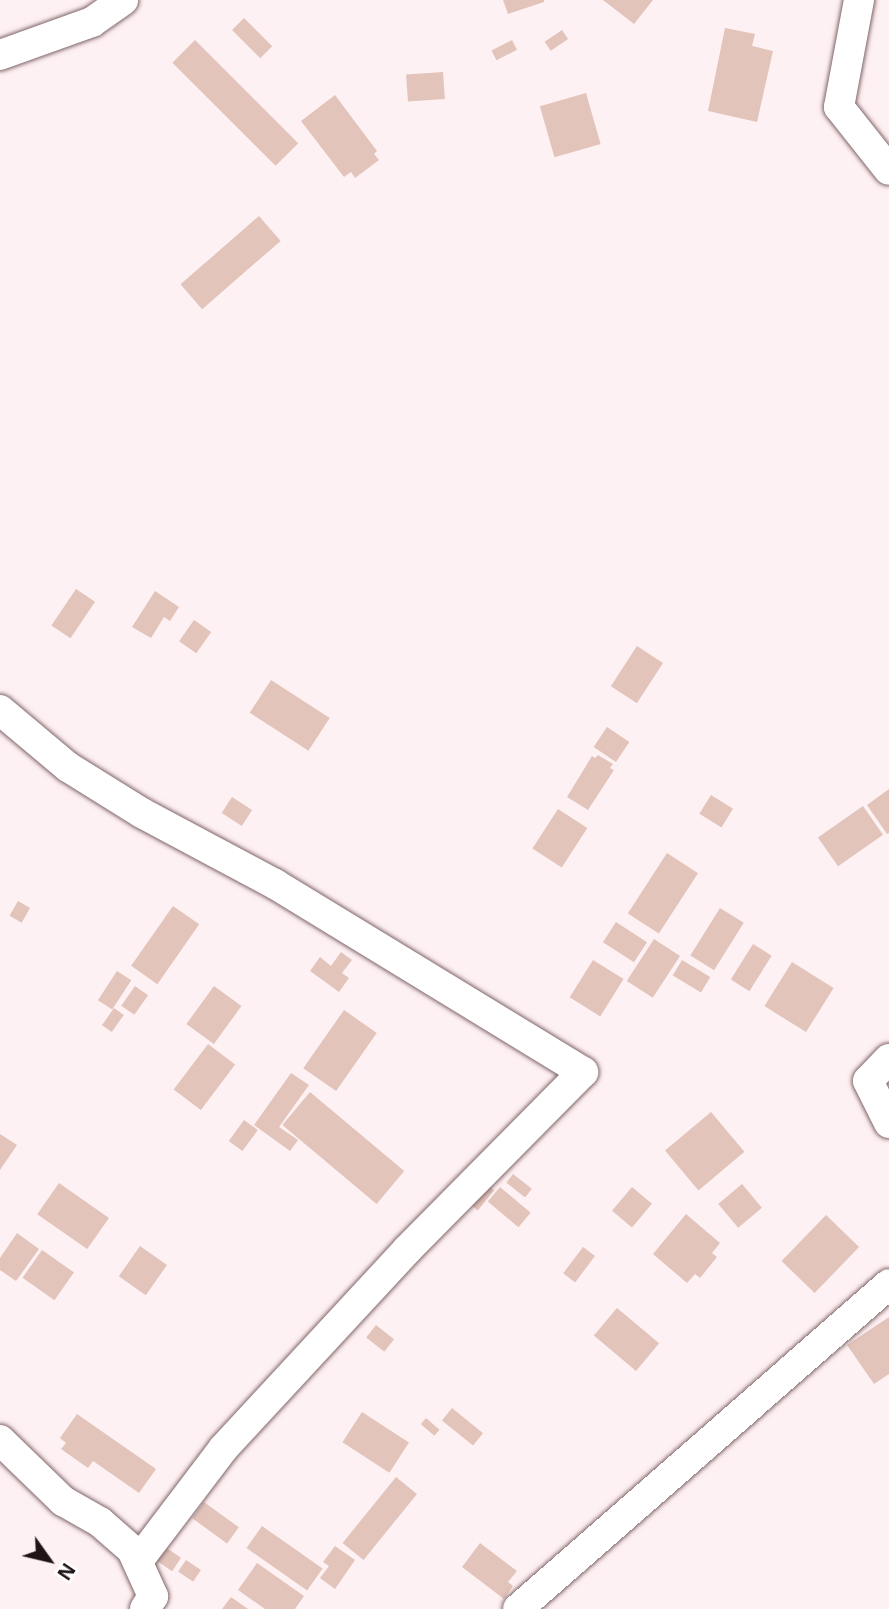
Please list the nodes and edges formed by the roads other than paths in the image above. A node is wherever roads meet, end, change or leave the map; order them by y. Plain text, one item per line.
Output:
1 (123, 0) edge
2 (859, 0) edge
3 (0, 55) edge
4 (889, 170) edge
5 (0, 710) edge
6 (889, 1059) edge
7 (889, 1122) edge
8 (889, 1283) edge
9 (0, 1440) edge
10 (138, 1561) junction
11 (145, 1609) edge
12 (518, 1609) edge

1 - 3 street
2 - 4 street
5 - 10 street
6 - 7 street
8 - 12 street
9 - 10 street
10 - 11 street

